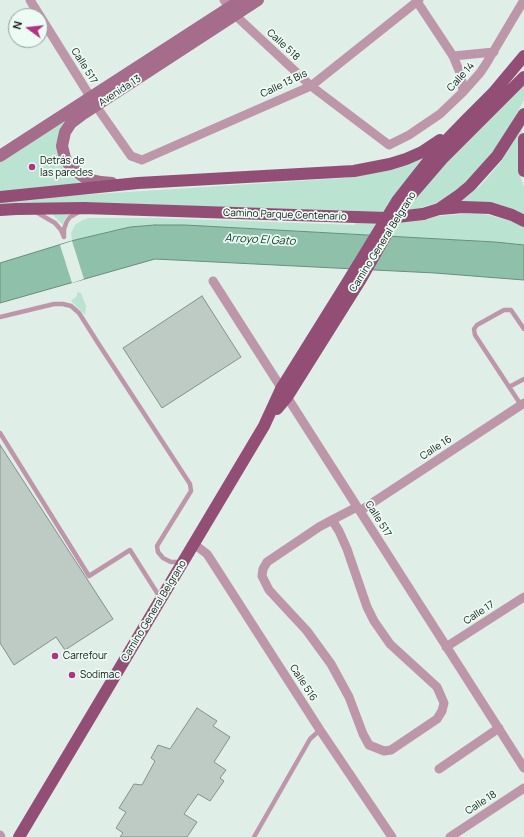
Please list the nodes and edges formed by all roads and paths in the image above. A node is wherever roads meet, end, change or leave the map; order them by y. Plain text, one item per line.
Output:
1 (241, 0) edge
2 (258, 0) edge
3 (417, 0) edge
4 (524, 0) edge
5 (230, 8) edge
6 (48, 29) edge
7 (494, 52) junction
8 (453, 56) junction
9 (524, 56) edge
10 (524, 77) edge
11 (311, 86) junction
12 (463, 92) junction
13 (94, 101) junction
14 (524, 114) edge
15 (469, 117) junction
16 (524, 139) edge
17 (389, 145) joint
18 (0, 156) edge
19 (142, 160) joint
20 (524, 171) edge
21 (125, 184) junction
22 (0, 196) edge
23 (101, 208) junction
24 (439, 209) junction
25 (4, 210) edge
26 (524, 221) edge
27 (382, 233) junction
28 (213, 282) dead end
29 (0, 317) edge
30 (524, 329) edge
31 (524, 379) edge
32 (509, 387) junction
33 (284, 393) junction
34 (522, 404) edge
35 (0, 433) edge
36 (359, 509) junction
37 (332, 520) junction
38 (194, 544) junction
39 (183, 562) junction
40 (524, 597) edge
41 (161, 599) junction
42 (446, 647) junction
43 (498, 728) junction
44 (320, 730) junction
45 (524, 768) edge
46 (439, 769) dead end
47 (524, 788) edge
48 (19, 837) edge
49 (254, 837) edge
50 (392, 837) edge
51 (450, 837) edge

1 - 5 main road, Avenida 13
2 - 5 main road, Avenida 13
3 - 8 street
3 - 11 street, Calle 13 Bis
4 - 7 street, Calle 14
5 - 11 street, Calle 518
5 - 13 main road, Avenida 13
6 - 13 street, Calle 517
7 - 8 street
7 - 12 street, Calle 14
8 - 12 street
9 - 15 main road
10 - 27 main road, Camino General Belgrano
11 - 17 street, Calle 518
11 - 19 street, Calle 13 Bis
12 - 17 street, Calle 14
13 - 18 main road, Avenida 13
13 - 19 street, Calle 517
13 - 21 main road, Avenida 13
14 - 24 main road, Camino Parque Centenario
15 - 21 main road
15 - 27 main road, Camino General Belgrano
16 - 20 main road
21 - 22 main road
23 - 24 main road, Camino Parque Centenario, bridge
23 - 25 main road, Camino Parque Centenario
23 - 25 lane
24 - 26 main road
27 - 33 main road, Camino General Belgrano
27 - 33 main road, Camino General Belgrano
28 - 33 street, Calle 517
29 - 39 lane
30 - 32 lane
31 - 32 lane
32 - 34 lane
33 - 36 street, Calle 517
33 - 38 main road, Camino General Belgrano
34 - 36 street, Calle 16
35 - 41 lane
36 - 37 street, Calle 16
36 - 42 street, Calle 517
37 - 37 street, Calle 16
38 - 39 main road, Camino General Belgrano
38 - 44 street, Calle 516
39 - 41 main road, Camino General Belgrano
40 - 42 street, Calle 17
41 - 48 main road, Camino General Belgrano
42 - 43 street, Calle 517
43 - 45 street, Calle 517
43 - 46 street
44 - 49 lane
44 - 50 street, Calle 516
47 - 51 street, Calle 18

